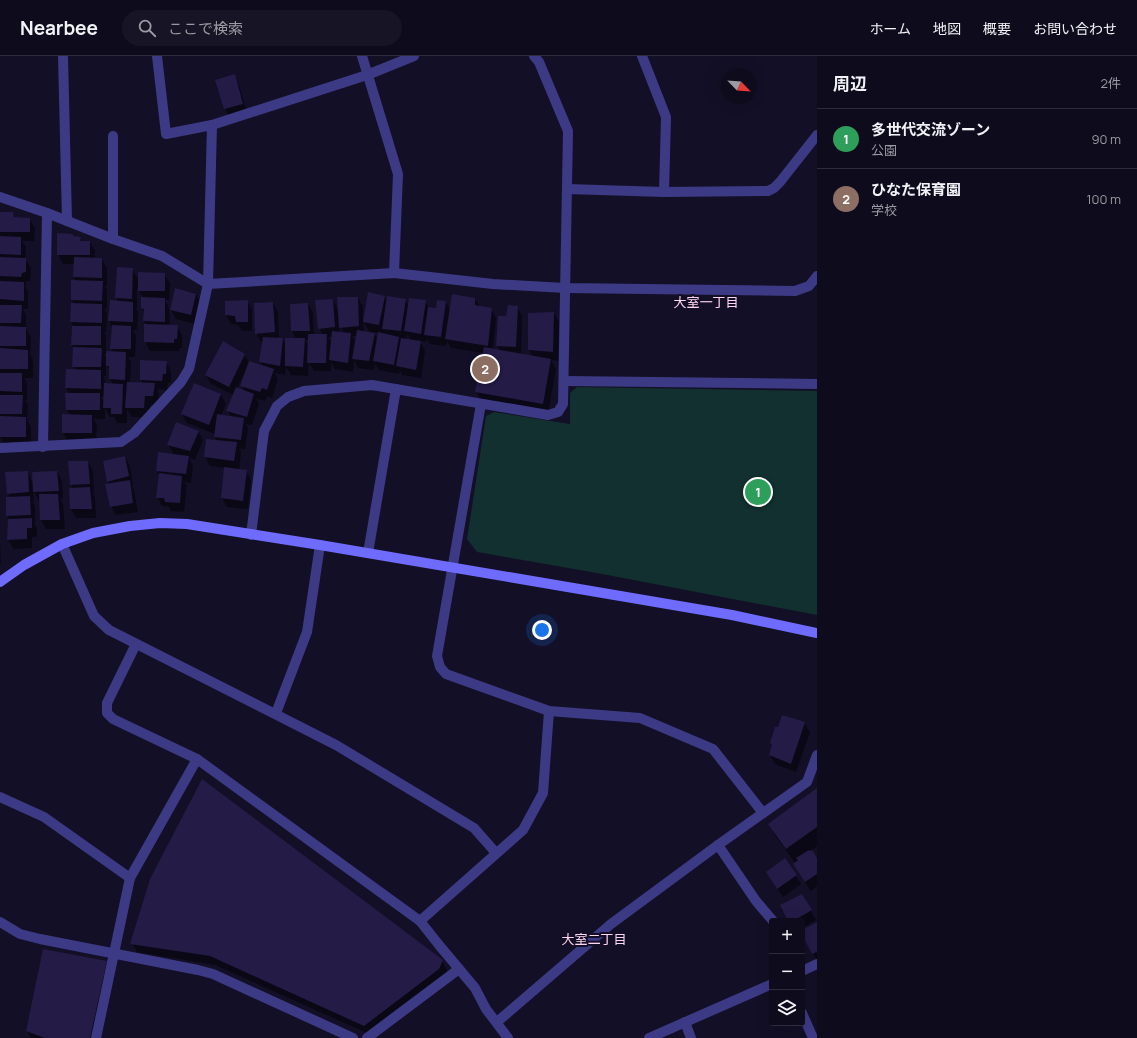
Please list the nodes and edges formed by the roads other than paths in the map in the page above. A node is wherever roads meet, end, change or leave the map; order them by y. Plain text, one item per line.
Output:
1 (63, 56) edge
2 (157, 56) edge
3 (362, 56) edge
4 (414, 56) edge
5 (534, 56) edge
6 (642, 56) edge
7 (367, 75) junction
8 (212, 124) junction
9 (817, 135) edge
10 (113, 136) dead end
11 (567, 189) junction
12 (664, 192) junction
13 (0, 197) edge
14 (47, 213) junction
15 (67, 221) junction
16 (113, 239) junction
17 (394, 273) junction
18 (817, 276) edge
19 (208, 284) junction
20 (565, 288) junction
21 (564, 381) junction
22 (817, 384) edge
23 (396, 389) junction
24 (481, 404) junction
25 (43, 447) junction
26 (0, 448) edge
27 (251, 535) junction
28 (62, 544) junction
29 (320, 544) junction
30 (368, 553) junction
31 (453, 567) junction
32 (0, 582) edge
33 (817, 633) edge
34 (136, 644) junction
35 (549, 711) junction
36 (276, 714) junction
37 (817, 755) edge
38 (197, 759) junction
39 (814, 772) edge
40 (0, 797) edge
41 (763, 813) junction
42 (718, 845) junction
43 (496, 854) junction
44 (130, 878) junction
45 (771, 918) edge
46 (420, 921) junction
47 (0, 922) edge
48 (114, 954) junction
49 (817, 964) edge
50 (459, 969) junction
51 (805, 969) edge
52 (769, 985) edge
53 (805, 1020) edge
54 (497, 1022) junction
55 (685, 1022) junction
56 (96, 1038) edge
57 (352, 1038) edge
58 (367, 1038) edge
59 (508, 1038) edge
60 (649, 1038) edge
61 (691, 1038) edge
62 (813, 1038) edge

1 - 15 street
2 - 8 street
3 - 7 street
4 - 7 street
5 - 11 street
6 - 12 street
7 - 8 street
7 - 17 street
8 - 19 street
9 - 12 street
10 - 16 street
11 - 12 street
11 - 20 street
13 - 14 street
14 - 15 street
14 - 25 street
15 - 16 street
16 - 19 street
17 - 19 street
17 - 20 street
18 - 20 street
19 - 25 street
20 - 21 street
21 - 22 street
21 - 24 street
23 - 24 street
23 - 27 street
23 - 30 street
24 - 31 street
25 - 26 street
27 - 28 street
27 - 29 street
28 - 32 street
28 - 34 street
29 - 30 street
29 - 36 street
30 - 31 street
31 - 33 street
31 - 35 street
34 - 36 street
34 - 38 street
35 - 41 street
35 - 43 street
36 - 43 street
37 - 39 street
38 - 44 street
38 - 46 street
39 - 41 street
40 - 44 street
41 - 42 street
42 - 45 street
42 - 54 street
43 - 46 street
44 - 48 street
46 - 50 street
47 - 48 street
48 - 56 street
48 - 57 street
49 - 51 street
50 - 54 street
50 - 58 street
52 - 55 street
53 - 62 street
54 - 59 street
55 - 60 street
55 - 61 street

